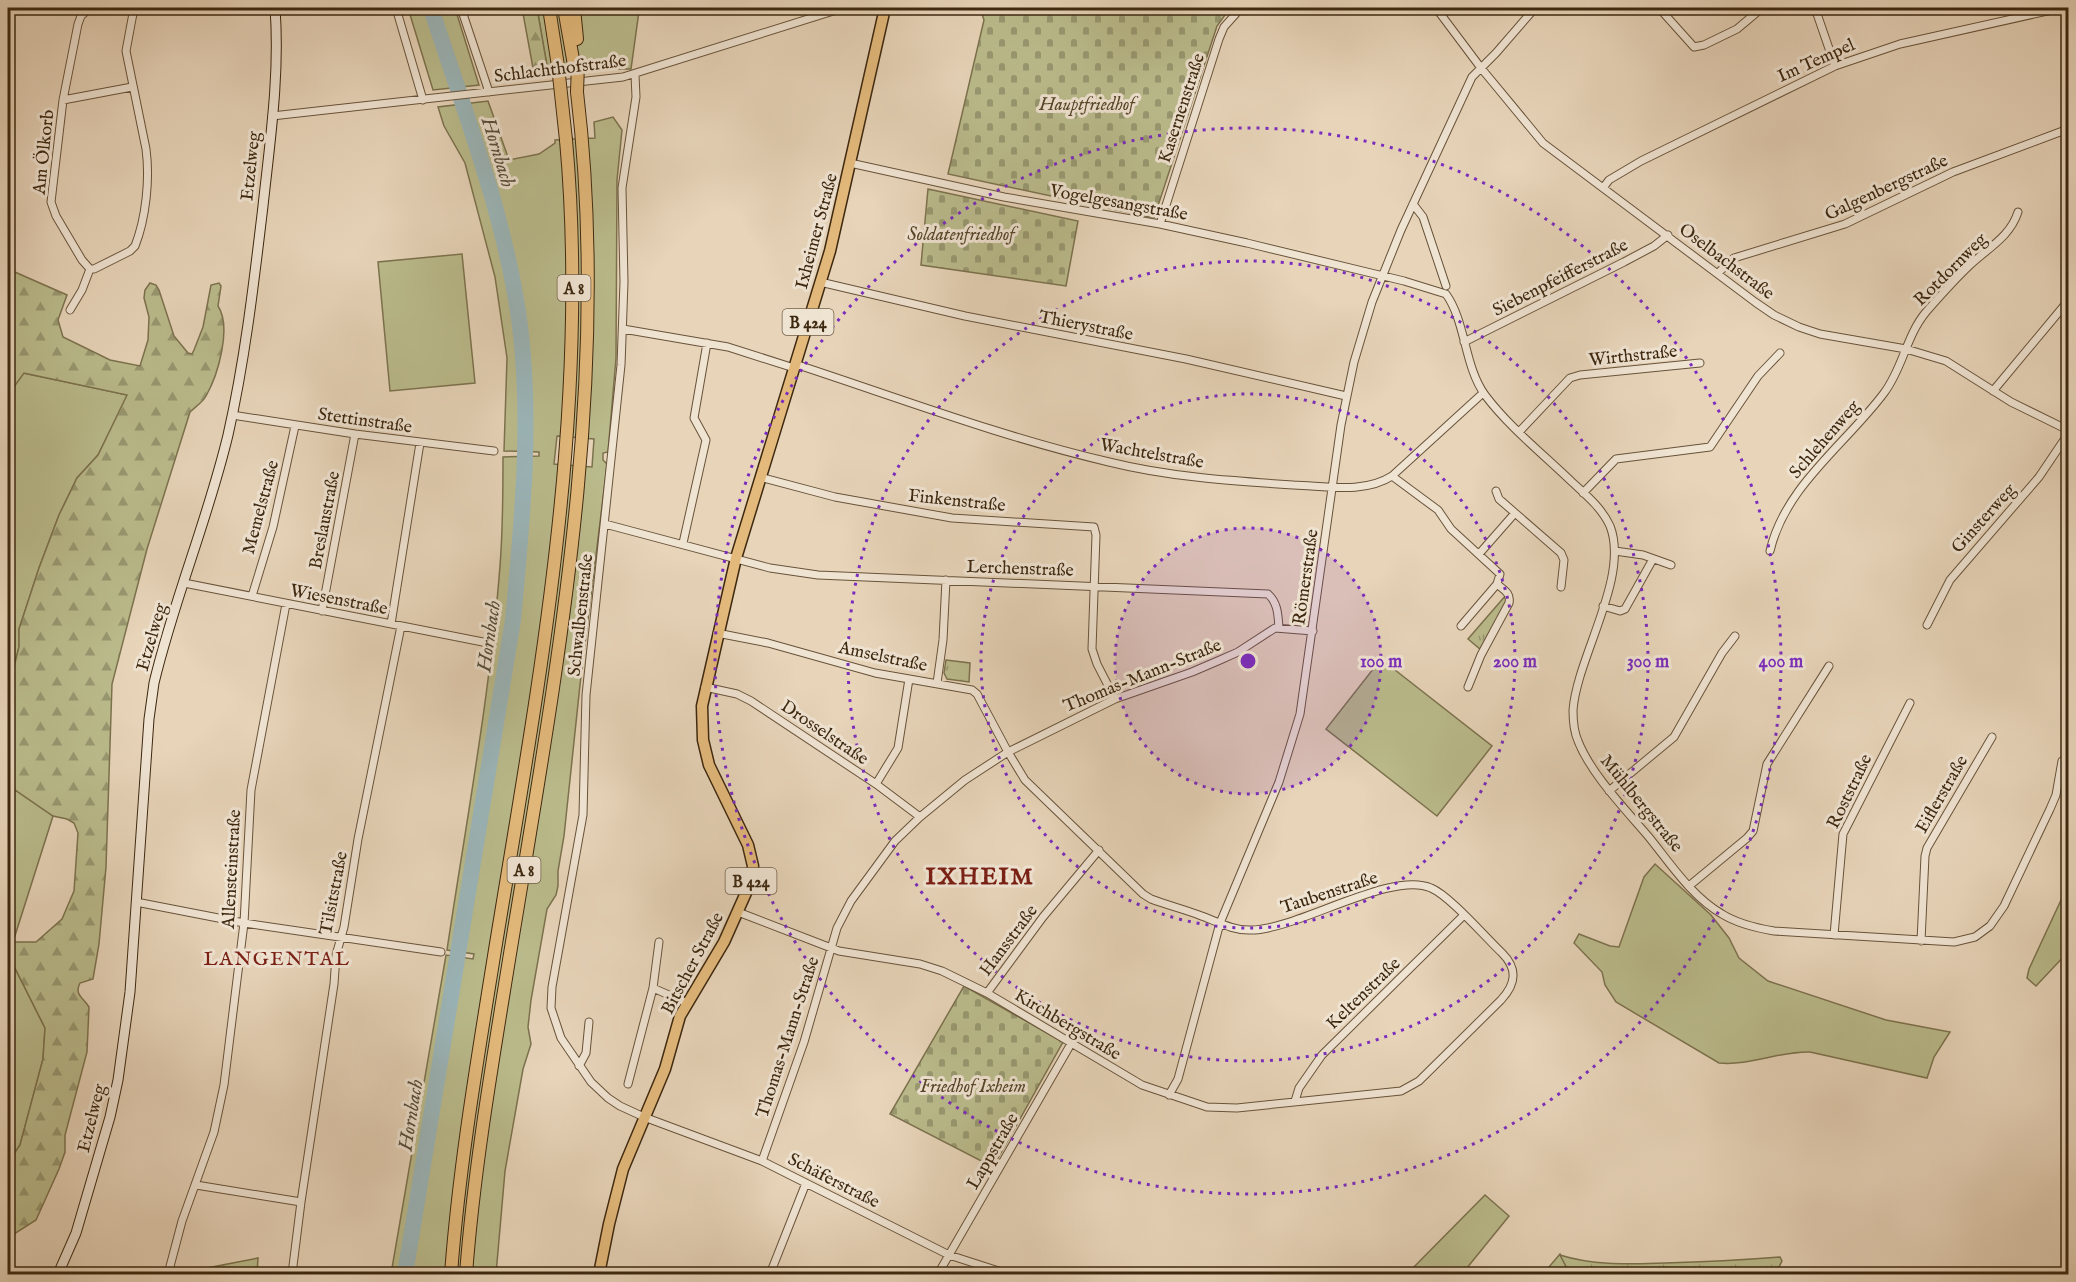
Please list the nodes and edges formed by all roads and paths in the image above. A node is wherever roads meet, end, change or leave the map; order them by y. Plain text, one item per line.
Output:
1 (90, 8) edge
2 (134, 8) edge
3 (275, 8) edge
4 (396, 8) edge
5 (461, 8) edge
6 (549, 8) edge
7 (564, 8) edge
8 (574, 8) edge
9 (843, 8) edge
10 (885, 8) edge
11 (1241, 8) edge
12 (1436, 8) edge
13 (1535, 8) edge
14 (1659, 8) edge
15 (1762, 8) edge
16 (1815, 8) edge
17 (2061, 8) edge
18 (576, 65) junction
19 (1835, 66) junction
20 (1481, 68) junction
21 (635, 75) junction
22 (132, 87) junction
23 (485, 93) junction
24 (63, 100) junction
25 (423, 100) junction
26 (272, 116) junction
27 (2068, 129) edge
28 (850, 163) junction
29 (1603, 188) junction
30 (1413, 204) junction
31 (2018, 212) dead end
32 (1160, 224) junction
33 (1668, 235) junction
34 (90, 269) junction
35 (1718, 273) junction
36 (1382, 276) junction
37 (820, 282) junction
38 (1446, 286) dead end
39 (2068, 301) edge
40 (70, 310) dead end
41 (623, 328) junction
42 (1464, 342) junction
43 (707, 343) junction
44 (1906, 349) junction
45 (1780, 352) dead end
46 (1700, 363) dead end
47 (795, 366) junction
48 (1993, 391) junction
49 (1484, 393) junction
50 (1346, 396) junction
51 (232, 415) junction
52 (296, 426) junction
53 (1520, 432) junction
54 (2068, 432) edge
55 (355, 434) junction
56 (420, 443) junction
57 (494, 451) dead end
58 (1392, 476) junction
59 (760, 477) junction
60 (1332, 487) junction
61 (1496, 491) dead end
62 (1583, 493) junction
63 (1515, 513) junction
64 (605, 524) junction
65 (683, 543) junction
66 (1615, 551) junction
67 (1770, 551) dead end
68 (1479, 554) junction
69 (736, 558) junction
70 (1653, 559) junction
71 (1671, 565) dead end
72 (946, 580) junction
73 (184, 583) junction
74 (1497, 584) junction
75 (1094, 586) junction
76 (1561, 586) dead end
77 (252, 596) junction
78 (286, 604) junction
79 (1603, 606) junction
80 (322, 610) junction
81 (391, 624) junction
82 (1927, 625) dead end
83 (401, 626) junction
84 (1461, 626) dead end
85 (1279, 628) junction
86 (1313, 631) junction
87 (717, 633) junction
88 (1735, 636) dead end
89 (488, 643) dead end
90 (1829, 666) dead end
91 (909, 679) junction
92 (937, 682) junction
93 (705, 687) junction
94 (1468, 687) dead end
95 (1115, 699) junction
96 (1910, 703) dead end
97 (1992, 737) dead end
98 (1008, 752) junction
99 (2062, 761) dead end
100 (876, 784) junction
101 (1610, 791) junction
102 (920, 817) junction
103 (1099, 850) junction
104 (1689, 886) junction
105 (136, 902) junction
106 (738, 912) junction
107 (1463, 916) junction
108 (244, 923) junction
109 (1220, 923) junction
110 (1834, 935) junction
111 (340, 937) junction
112 (1921, 941) junction
113 (659, 942) dead end
114 (831, 948) junction
115 (441, 952) dead end
116 (653, 988) junction
117 (987, 993) junction
118 (687, 1003) junction
119 (589, 1022) dead end
120 (1072, 1042) junction
121 (579, 1065) junction
122 (628, 1084) dead end
123 (1391, 1093) joint
124 (1169, 1095) junction
125 (1295, 1101) junction
126 (644, 1117) junction
127 (762, 1161) junction
128 (806, 1183) junction
129 (196, 1185) junction
130 (300, 1202) junction
131 (949, 1255) junction
132 (58, 1275) edge
133 (168, 1275) edge
134 (292, 1275) edge
135 (451, 1275) edge
136 (466, 1275) edge
137 (599, 1275) edge
138 (770, 1275) edge
139 (938, 1275) edge
140 (1008, 1275) edge

1 - 24 street, Am Ölkorb
2 - 22 street
3 - 26 street, Etzelweg
4 - 25 street
5 - 23 street
6 - 135 highway, A 8, bridge
7 - 18 highway
8 - 18 highway
9 - 21 street, Schlachthofstraße
10 - 28 main road, Ixheimer Straße / B 424
11 - 32 street, Kasernenstraße
12 - 20 street, Oselbachstraße
13 - 20 street, Römerstraße
14 - 15 street
16 - 19 street
17 - 19 street, Im Tempel
18 - 136 highway, A 8, bridge
19 - 29 street, Im Tempel
20 - 29 street, Oselbachstraße
20 - 30 street, Römerstraße
21 - 23 street, Schlachthofstraße
21 - 41 street, Schwalbenstraße
22 - 24 street, Am Ölkorb
22 - 34 street
23 - 25 street, Schlachthofstraße
24 - 34 street, Am Ölkorb
25 - 26 street, Schlachthofstraße
26 - 51 street, Etzelweg
27 - 35 street, Galgenbergstraße
28 - 32 street, Vogelgesangstraße
28 - 37 main road, Ixheimer Straße / B 424
29 - 33 street, Oselbachstraße
30 - 36 street, Römerstraße
30 - 38 street
31 - 44 street, Rotdornweg
32 - 36 street, Vogelgesangstraße
33 - 35 street, Oselbachstraße
33 - 42 street, Siebenpfeifferstraße
34 - 40 street
35 - 44 street, Oselbachstraße
36 - 42 street, Mühlbergstraße
36 - 50 street, Römerstraße
37 - 47 main road, Ixheimer Straße / B 424
37 - 50 street, Thierystraße
39 - 48 street
41 - 43 street, Wachtelstraße
41 - 64 street, Schwalbenstraße
42 - 49 street, Mühlbergstraße
43 - 47 street, Wachtelstraße
43 - 65 street
44 - 48 street, Oselbachstraße
44 - 67 street, Schlehenweg
45 - 62 street
46 - 53 street, Wirthstraße
47 - 59 main road, Ixheimer Straße / B 424
47 - 60 street, Wachtelstraße
48 - 54 street, Oselbachstraße
49 - 53 street, Mühlbergstraße
49 - 58 street, Wachtelstraße
50 - 60 street, Römerstraße
51 - 52 street, Stettinstraße
51 - 73 street, Etzelweg
52 - 55 street, Stettinstraße
52 - 77 street, Memelstraße
53 - 62 street, Mühlbergstraße
54 - 82 street, Ginsterweg
55 - 56 street, Stettinstraße
55 - 80 street, Breslaustraße
56 - 57 street, Stettinstraße
56 - 81 street
58 - 60 street, Wachtelstraße
58 - 68 street
59 - 69 main road, Ixheimer Straße / B 424
59 - 75 street, Finkenstraße
60 - 86 street, Römerstraße
61 - 63 street
62 - 66 street, Mühlbergstraße
63 - 68 street
63 - 76 street
64 - 65 street, Lerchenstraße
64 - 121 street, Schwalbenstraße
65 - 69 street, Lerchenstraße
66 - 70 street
66 - 79 street, Mühlbergstraße
68 - 74 street
69 - 72 street, Lerchenstraße
69 - 87 main road, Ixheimer Straße / B 424
70 - 71 street
70 - 79 street
72 - 75 street, Lerchenstraße
72 - 92 street
73 - 77 street, Wiesenstraße
73 - 105 street, Etzelweg
74 - 84 street
74 - 94 street
75 - 85 street, Lerchenstraße
75 - 95 street
77 - 78 street, Wiesenstraße
78 - 80 street, Wiesenstraße
78 - 108 street, Allensteinstraße
79 - 101 street, Mühlbergstraße
80 - 81 street, Wiesenstraße
81 - 83 street, Wiesenstraße
83 - 89 street, Wiesenstraße
83 - 111 street, Tilsitstraße
85 - 86 street
85 - 95 street, Thomas-Mann-Straße
86 - 109 street, Römerstraße
87 - 91 street, Amselstraße
87 - 93 main road, Bitscher Straße / B 424
88 - 101 street
90 - 104 street
91 - 92 street, Amselstraße
91 - 100 street
92 - 98 street, Amselstraße
93 - 100 street, Drosselstraße
93 - 106 main road, Bitscher Straße / B 424
95 - 98 street, Thomas-Mann-Straße
96 - 110 street, Roststraße
97 - 112 street, Eiflerstraße
98 - 102 street, Thomas-Mann-Straße
98 - 103 street, Taubenstraße
99 - 112 street, Mühlbergstraße
100 - 102 street, Drosselstraße
101 - 104 street, Mühlbergstraße
102 - 114 street, Thomas-Mann-Straße
103 - 109 street, Taubenstraße
103 - 117 street, Hansstraße
104 - 110 street, Mühlbergstraße
105 - 108 street
105 - 132 street, Etzelweg
106 - 114 street, Kirchbergstraße
106 - 118 main road, Bitscher Straße / B 424
107 - 109 street, Taubenstraße
107 - 123 street, Taubenstraße
107 - 125 street, Keltenstraße
108 - 111 street
108 - 129 street, Allensteinstraße
109 - 124 street, Römerstraße
110 - 112 street, Mühlbergstraße
111 - 115 street
111 - 130 street, Tilsitstraße
113 - 116 street
114 - 117 street, Kirchbergstraße
114 - 127 street, Thomas-Mann-Straße
116 - 118 street
116 - 122 street
117 - 120 street, Kirchbergstraße
118 - 126 main road, Bitscher Straße / B 424
119 - 121 street
120 - 124 street, Kirchbergstraße
120 - 131 street, Lappstraße
121 - 126 street, Schwalbenstraße
123 - 125 street, Kirchbergstraße
124 - 125 street, Kirchbergstraße
126 - 127 street, Schäferstraße
126 - 137 main road, Bitscher Straße / B 424
127 - 128 street, Schäferstraße
128 - 131 street, Schäferstraße
128 - 138 street
129 - 130 street
129 - 133 street, Allensteinstraße
130 - 134 street, Tilsitstraße
131 - 139 street, Lappstraße
131 - 140 street, Schäferstraße

